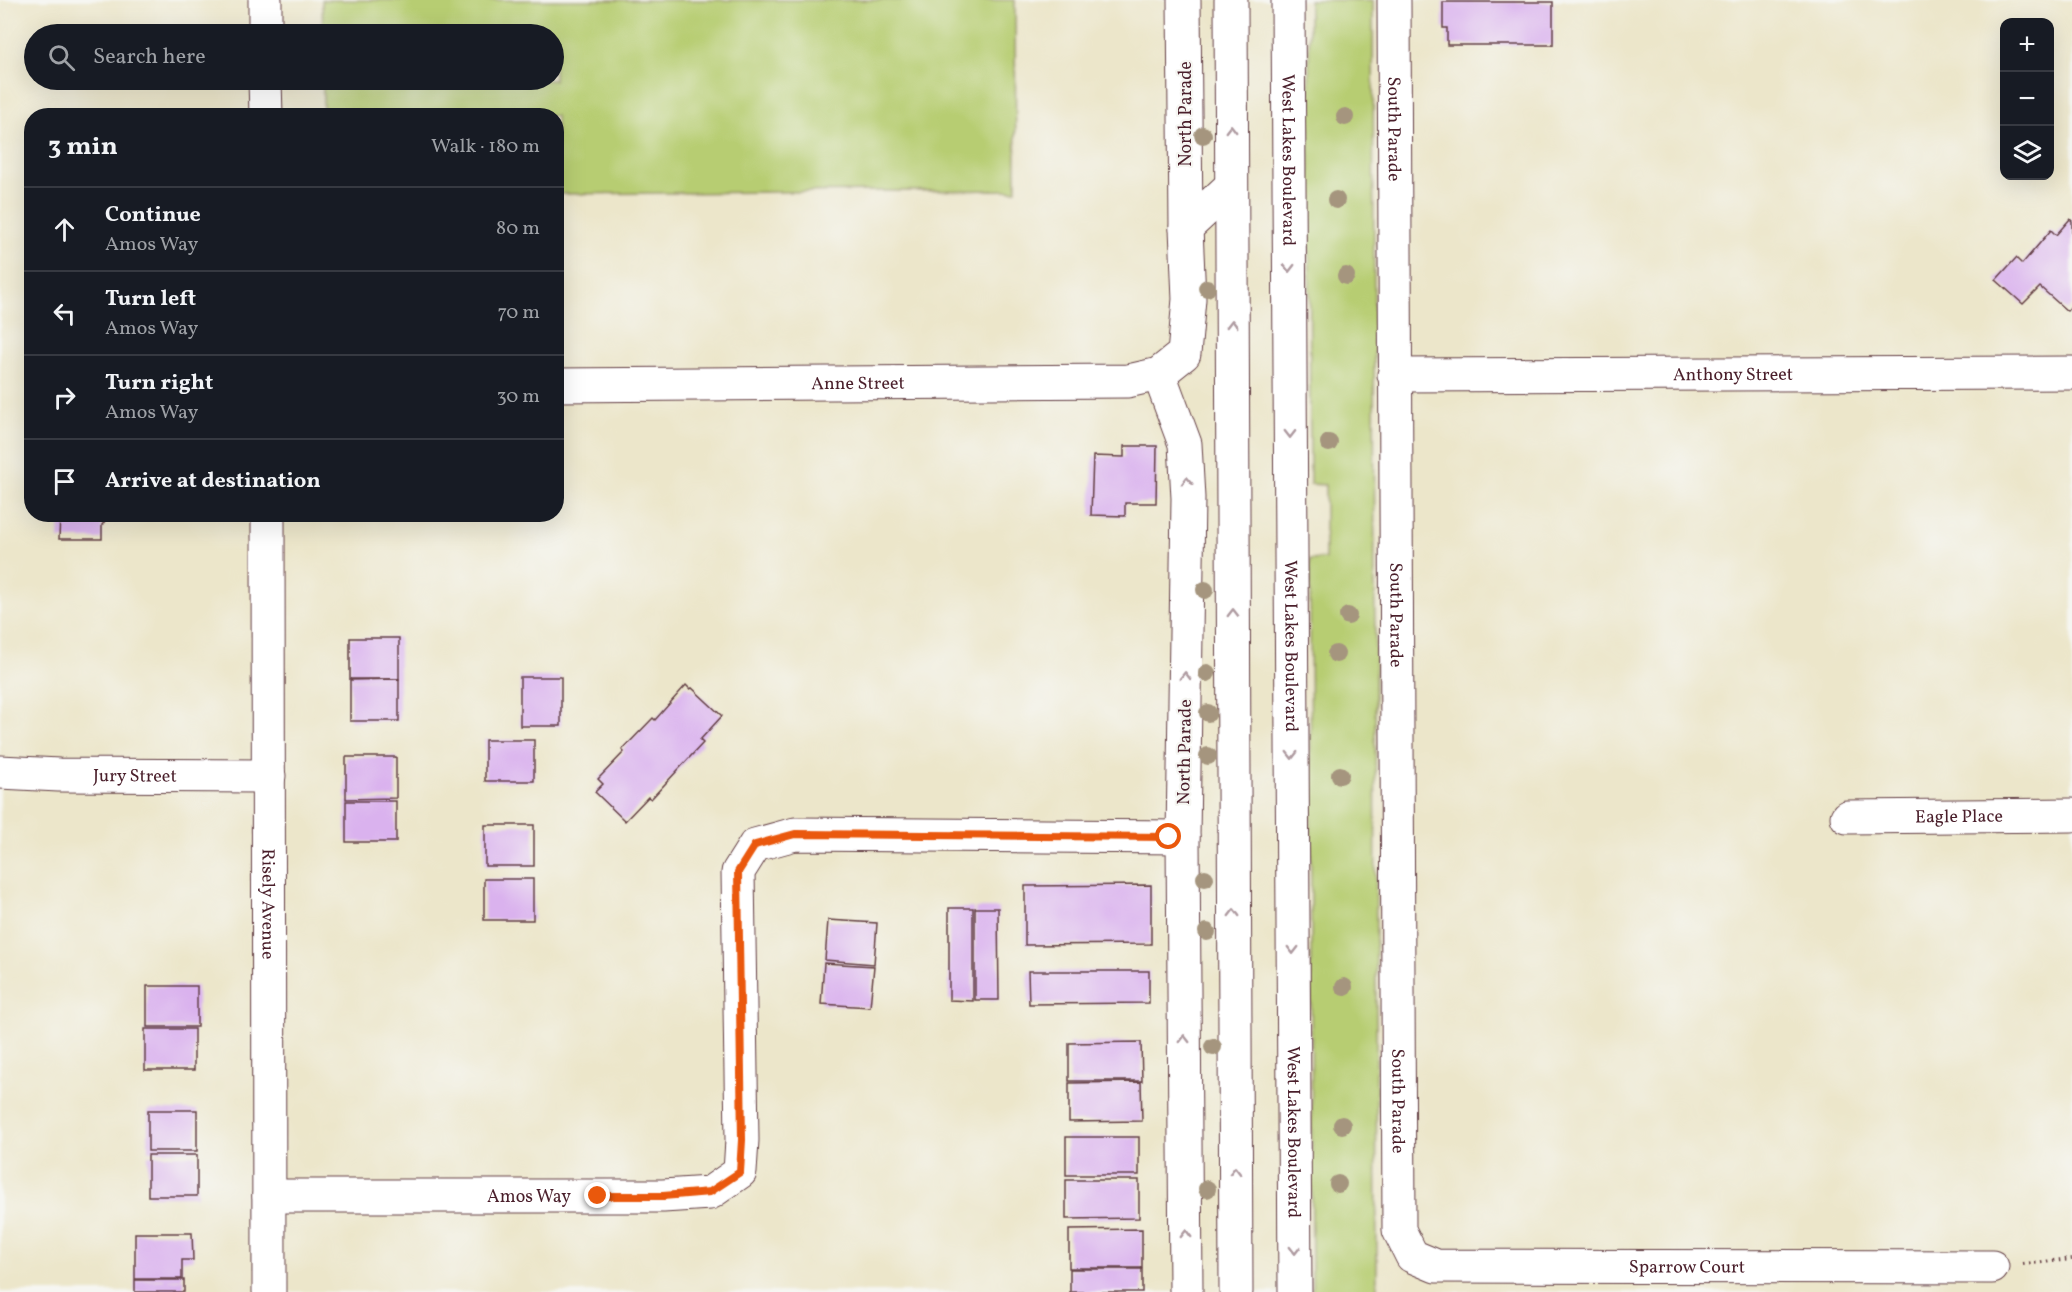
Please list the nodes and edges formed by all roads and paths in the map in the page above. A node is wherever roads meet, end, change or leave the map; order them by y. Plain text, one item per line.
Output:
1 (265, 0) edge
2 (1184, 0) edge
3 (1231, 0) edge
4 (1288, 0) edge
5 (1394, 0) edge
6 (265, 24) edge
7 (266, 90) edge
8 (266, 108) edge
9 (1231, 186) junction
10 (1186, 228) junction
11 (2072, 373) edge
12 (1159, 374) junction
13 (1394, 375) junction
14 (564, 386) edge
15 (268, 522) edge
16 (0, 772) edge
17 (269, 776) junction
18 (2072, 815) edge
19 (1847, 817) dead end
20 (1183, 837) junction
21 (269, 1196) junction
22 (1399, 1230) joint
23 (2072, 1259) edge
24 (1992, 1267) joint
25 (269, 1292) edge
26 (1186, 1292) edge
27 (1236, 1292) edge
28 (1295, 1292) edge

1 - 6 street
2 - 10 street, North Parade
9 -> 3 street
4 -> 28 street, West Lakes Boulevard
5 - 13 street, South Parade
7 - 8 street
9 - 10 street
27 -> 9 street
10 - 12 street, North Parade
11 - 13 street, Anthony Street
12 - 14 street, Anne Street
20 -> 12 street, North Parade
13 - 22 street, South Parade
15 - 17 street, Risely Avenue
16 - 17 street, Jury Street
17 - 21 street, Risely Avenue
18 - 19 street, Eagle Place
20 - 21 street, Amos Way
26 -> 20 street, North Parade
21 - 25 street, Risely Avenue
22 - 24 street, Sparrow Court
23 - 24 path

